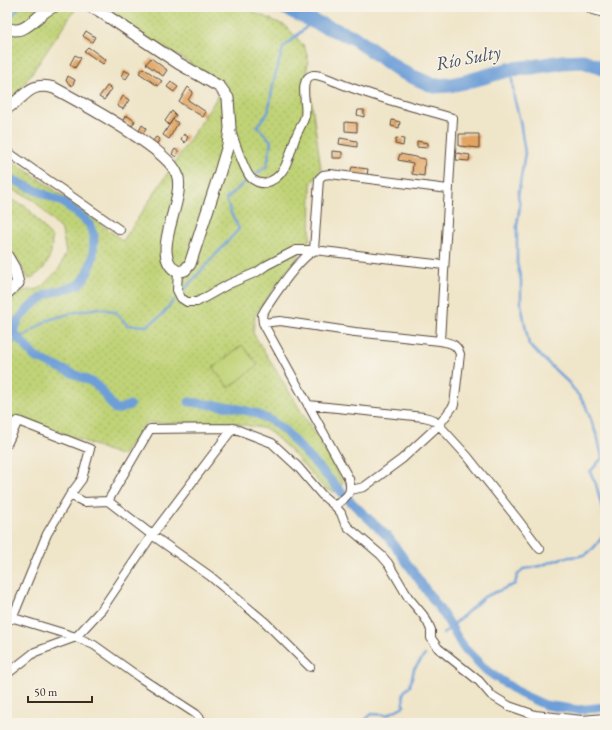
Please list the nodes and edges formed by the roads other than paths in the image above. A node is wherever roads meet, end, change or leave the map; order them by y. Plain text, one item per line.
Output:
1 (53, 7) edge
2 (91, 7) edge
3 (593, 7) edge
4 (605, 10) edge
5 (7, 28) edge
6 (7, 108) edge
7 (230, 128) junction
8 (7, 153) edge
9 (448, 189) junction
10 (120, 230) dead end
11 (314, 250) junction
12 (7, 256) edge
13 (444, 265) junction
14 (178, 272) junction
15 (7, 293) edge
16 (262, 323) junction
17 (440, 341) junction
18 (308, 405) junction
19 (18, 421) junction
20 (439, 425) junction
21 (7, 426) edge
22 (233, 428) junction
23 (7, 444) edge
24 (351, 492) junction
25 (70, 495) junction
26 (108, 501) junction
27 (335, 506) junction
28 (152, 535) junction
29 (540, 549) dead end
30 (9, 618) edge
31 (76, 637) junction
32 (310, 667) dead end
33 (7, 674) edge
34 (605, 718) edge
35 (204, 723) edge

1 - 5 street
2 - 7 street
3 - 4 highway
6 - 14 street
7 - 9 street
7 - 14 street
8 - 10 street
9 - 11 street
9 - 13 street
11 - 13 street
11 - 14 street
11 - 16 street
12 - 15 street
13 - 17 street
16 - 17 street
16 - 18 street
17 - 20 street
18 - 20 street
18 - 24 street
19 - 21 street
19 - 23 street
19 - 25 street
20 - 24 street
20 - 29 street
22 - 26 street
22 - 27 street
22 - 28 street
24 - 27 street
25 - 26 street
25 - 30 street
26 - 28 street
27 - 34 street
28 - 31 street
28 - 32 street
30 - 31 street
31 - 33 street
31 - 35 street

